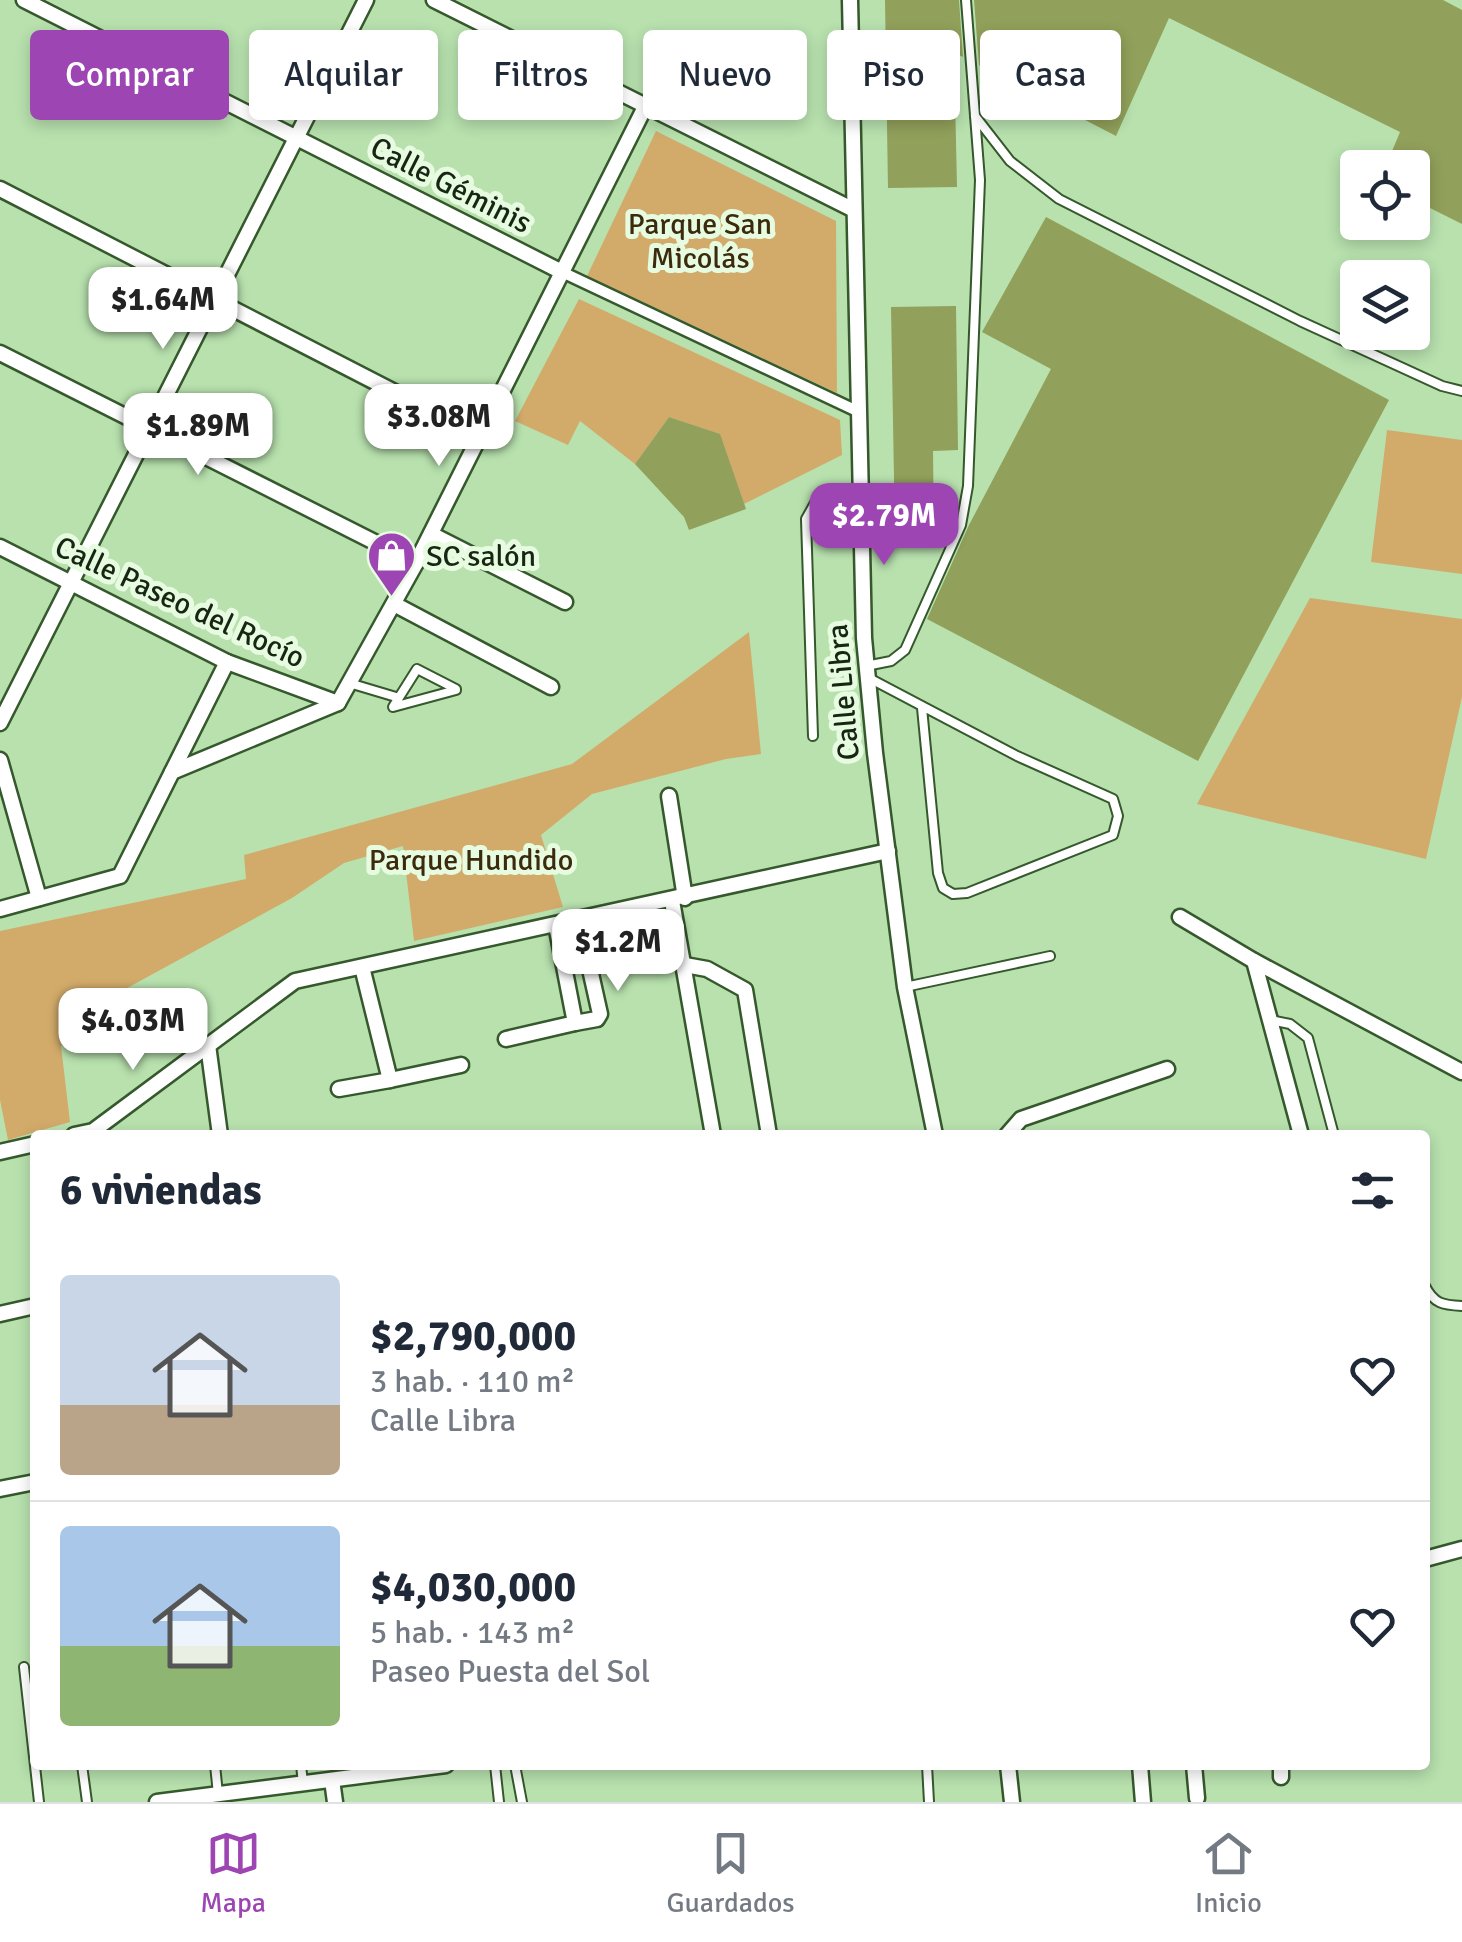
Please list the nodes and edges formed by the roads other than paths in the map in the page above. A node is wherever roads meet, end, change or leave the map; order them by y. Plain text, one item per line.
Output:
1 (24, 0) edge
2 (366, 0) edge
3 (434, 0) edge
4 (966, 0) edge
5 (846, 2) edge
6 (643, 104) edge
7 (643, 111) edge
8 (975, 116) junction
9 (676, 120) edge
10 (296, 138) junction
11 (0, 188) edge
12 (854, 210) junction
13 (562, 272) junction
14 (214, 299) junction
15 (0, 353) edge
16 (1462, 392) edge
17 (857, 411) junction
18 (149, 428) junction
19 (480, 436) junction
20 (860, 487) junction
21 (431, 534) junction
22 (0, 547) edge
23 (416, 563) junction
24 (71, 583) junction
25 (565, 602) dead end
26 (394, 604) junction
27 (227, 662) junction
28 (867, 672) junction
29 (350, 683) junction
30 (551, 686) dead end
31 (396, 697) junction
32 (338, 704) junction
33 (922, 708) junction
34 (0, 724) edge
35 (813, 736) dead end
36 (0, 760) edge
37 (172, 772) junction
38 (668, 796) dead end
39 (888, 851) junction
40 (39, 898) junction
41 (678, 899) junction
42 (0, 909) edge
43 (1180, 917) dead end
44 (580, 920) junction
45 (556, 925) junction
46 (1050, 956) dead end
47 (1254, 962) junction
48 (362, 966) junction
49 (685, 966) junction
50 (905, 987) junction
51 (1270, 1020) junction
52 (575, 1024) junction
53 (506, 1039) dead end
54 (208, 1046) junction
55 (461, 1066) dead end
56 (1168, 1069) dead end
57 (1462, 1072) edge
58 (390, 1080) junction
59 (339, 1089) dead end
60 (93, 1130) edge
61 (219, 1130) edge
62 (712, 1130) edge
63 (768, 1130) edge
64 (934, 1130) edge
65 (1011, 1130) edge
66 (1300, 1130) edge
67 (1333, 1130) edge
68 (30, 1145) edge
69 (0, 1152) edge
70 (1430, 1295) edge
71 (1462, 1306) edge
72 (30, 1307) edge
73 (0, 1314) edge
74 (30, 1483) edge
75 (0, 1490) edge
76 (1462, 1549) edge
77 (1430, 1558) edge
78 (24, 1667) dead end
79 (30, 1725) edge
80 (35, 1770) edge
81 (83, 1770) edge
82 (215, 1770) edge
83 (301, 1770) edge
84 (408, 1770) edge
85 (495, 1770) edge
86 (516, 1770) edge
87 (927, 1770) edge
88 (1009, 1770) edge
89 (1140, 1770) edge
90 (1195, 1770) edge
91 (332, 1780) junction
92 (302, 1784) junction
93 (213, 1797) edge
94 (1198, 1798) dead end
95 (38, 1802) edge
96 (87, 1802) edge
97 (157, 1802) edge
98 (335, 1802) edge
99 (499, 1802) edge
100 (522, 1802) edge
101 (929, 1802) edge
102 (1012, 1802) edge
103 (1143, 1802) edge

1 - 10 street, Calle Géminis
2 - 10 street
3 - 6 street
4 - 8 lane
5 - 12 street, Calle Libra
7 - 13 street
8 - 16 lane
8 - 28 lane
9 - 12 street
10 - 13 street, Calle Géminis
10 - 14 street
11 - 14 street
12 - 17 street, Calle Libra
13 - 17 street, Calle Géminis
13 - 19 street
14 - 18 street
14 - 19 street
15 - 18 street
17 - 20 street, Calle Libra
18 - 23 street
18 - 24 street
19 - 21 street
20 - 28 street, Calle Libra
20 - 35 lane
21 - 23 street
21 - 25 street
22 - 24 street, Calle Paseo del Rocío
23 - 26 street
24 - 27 street, Calle Paseo del Rocío
24 - 34 street
26 - 29 street
26 - 30 street
27 - 32 street, Calle Paseo del Rocío
27 - 37 street
28 - 33 lane
28 - 39 street, Calle Libra
29 - 31 lane
29 - 32 street
31 - 31 lane
32 - 37 street
33 - 33 lane
36 - 40 street
37 - 40 street
38 - 41 street
39 - 41 street
39 - 50 street, Calle Libra
40 - 42 street
41 - 44 street
41 - 49 street
43 - 47 street
44 - 45 street
44 - 52 street
45 - 48 street
45 - 52 street
46 - 50 lane
47 - 51 street
47 - 57 street
48 - 54 street
48 - 58 street
49 - 62 street
49 - 63 street
50 - 64 street, Calle Libra
51 - 66 street
51 - 67 lane
52 - 53 street
54 - 60 street
54 - 61 street
55 - 58 street
56 - 65 street
58 - 59 street
68 - 69 street
70 - 71 lane
72 - 73 street
74 - 75 street
76 - 77 street
78 - 79 lane
80 - 95 lane
81 - 96 lane
82 - 93 lane
83 - 92 lane
84 - 91 street
85 - 99 lane
86 - 100 lane
87 - 101 lane
88 - 102 street
89 - 103 street
90 - 94 street
91 - 92 street
91 - 98 street
92 - 93 street
93 - 97 street

